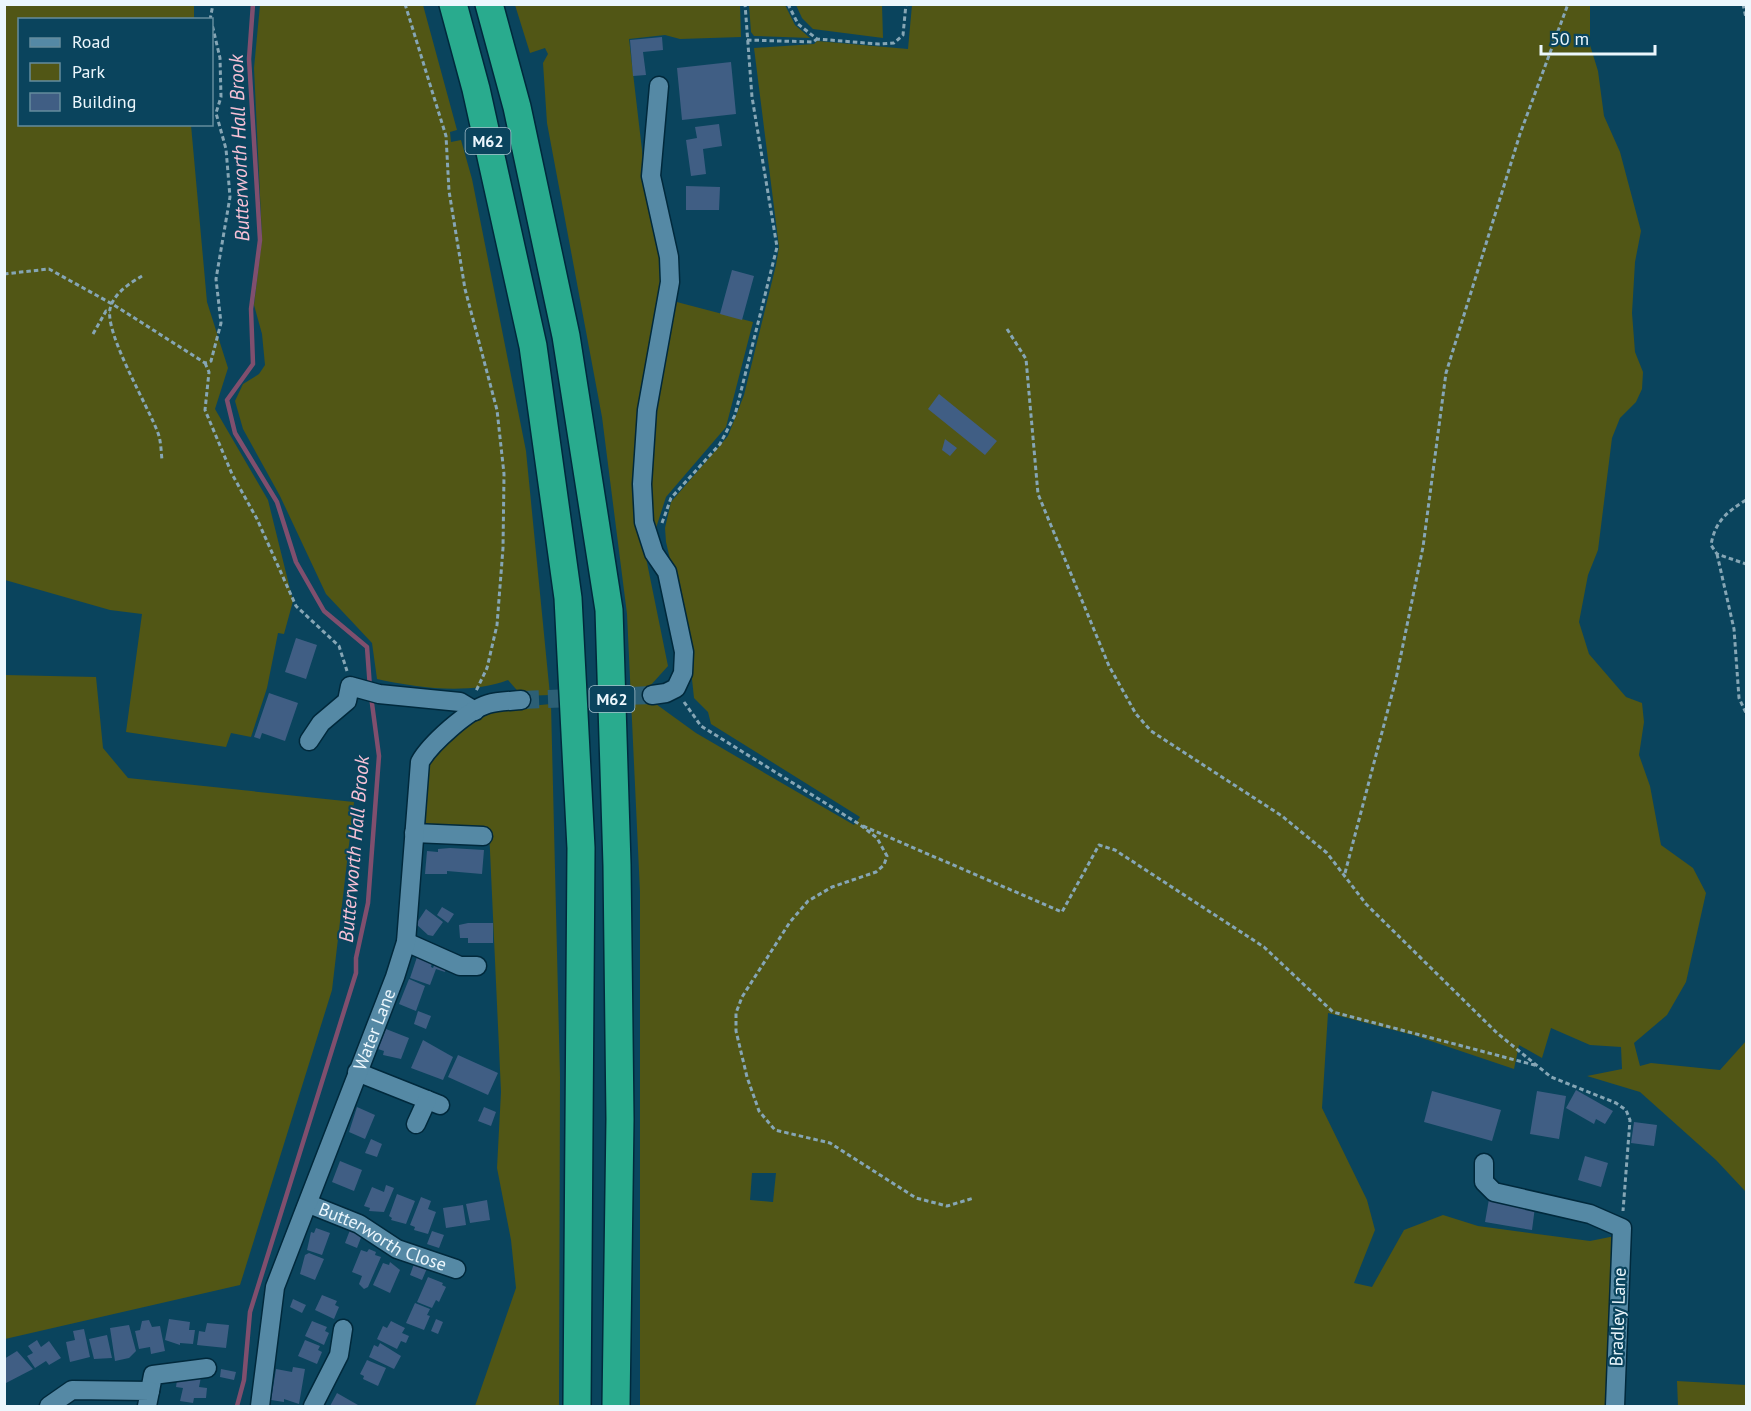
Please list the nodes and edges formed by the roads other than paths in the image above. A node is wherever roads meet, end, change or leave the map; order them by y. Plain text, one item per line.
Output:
1 (453, 4) edge
2 (489, 4) edge
3 (659, 86) dead end
4 (652, 695) tunnel mouth
5 (521, 700) tunnel mouth
6 (472, 708) junction
7 (309, 741) dead end
8 (414, 833) junction
9 (483, 836) dead end
10 (406, 942) junction
11 (477, 966) dead end
12 (357, 1072) junction
13 (416, 1124) dead end
14 (1484, 1163) dead end
15 (309, 1204) junction
16 (456, 1269) dead end
17 (343, 1329) dead end
18 (207, 1368) dead end
19 (150, 1391) edge
20 (49, 1407) edge
21 (260, 1407) edge
22 (313, 1407) edge
23 (577, 1407) edge
24 (616, 1407) edge
25 (1615, 1407) edge

1 - 23 highway, M62
2 - 24 highway, M62
3 - 4 street
5 - 6 street, Water Lane
6 - 7 street
6 - 8 street, Water Lane
8 - 9 street
8 - 10 street, Water Lane
10 - 11 street
10 - 12 street, Water Lane
12 - 13 street
12 - 15 street, Water Lane
14 - 25 street, Bradley Lane
15 - 16 street, Butterworth Close
15 - 21 street, Water Lane
17 - 22 street
18 - 19 street
19 - 20 street

